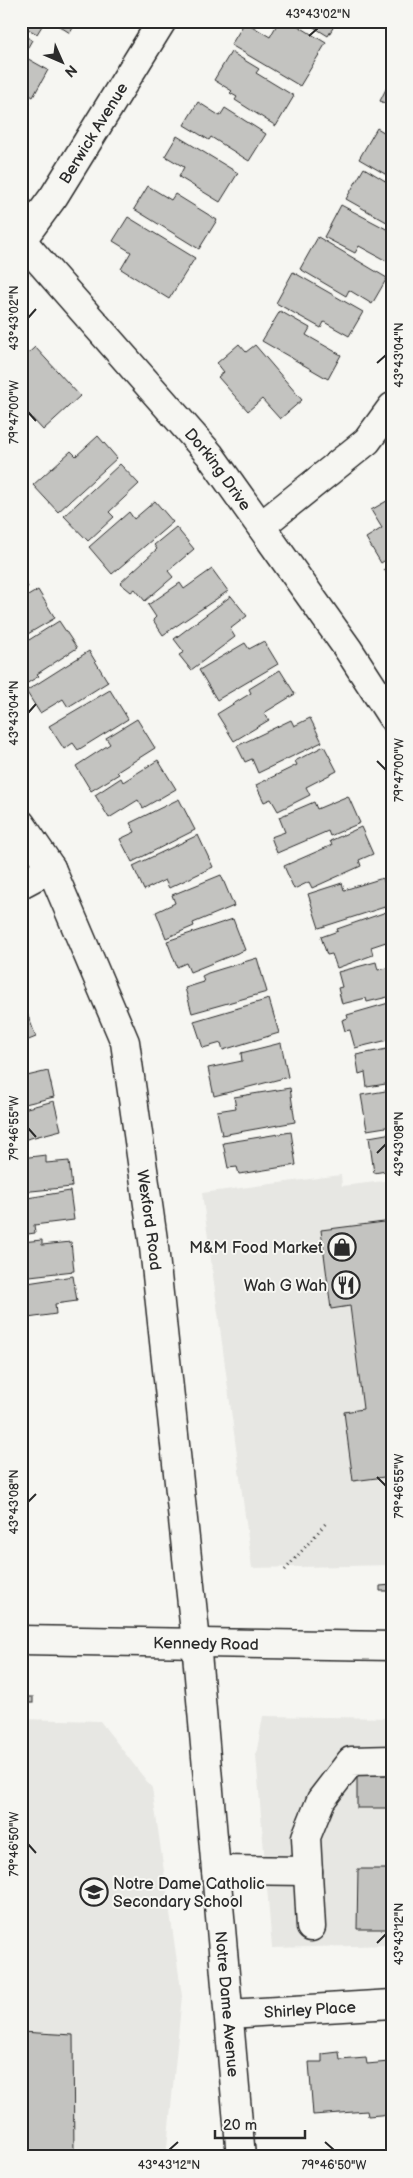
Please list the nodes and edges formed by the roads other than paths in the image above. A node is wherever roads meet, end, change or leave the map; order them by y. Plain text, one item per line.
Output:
1 (162, 21) edge
2 (22, 241) edge
3 (392, 407) edge
4 (260, 526) junction
5 (392, 717) edge
6 (21, 824) edge
7 (51, 868) junction
8 (21, 884) edge
9 (21, 1640) edge
10 (196, 1642) junction
11 (392, 1646) edge
12 (392, 1760) edge
13 (216, 1870) junction
14 (308, 1871) junction
15 (311, 1927) dead end
16 (392, 2004) edge
17 (229, 2014) junction
18 (240, 2157) edge

1 - 2 street, Berwick Avenue
2 - 4 street, Dorking Drive
3 - 4 street
4 - 5 street, Dorking Drive
6 - 7 street, Wexford Road
7 - 8 street
7 - 10 street, Wexford Road
9 - 10 street, Kennedy Road
10 - 11 street, Kennedy Road
10 - 13 street, Notre Dame Avenue
12 - 14 street
13 - 14 street
13 - 17 street, Notre Dame Avenue
14 - 15 street
16 - 17 street, Shirley Place
17 - 18 street, Notre Dame Avenue

